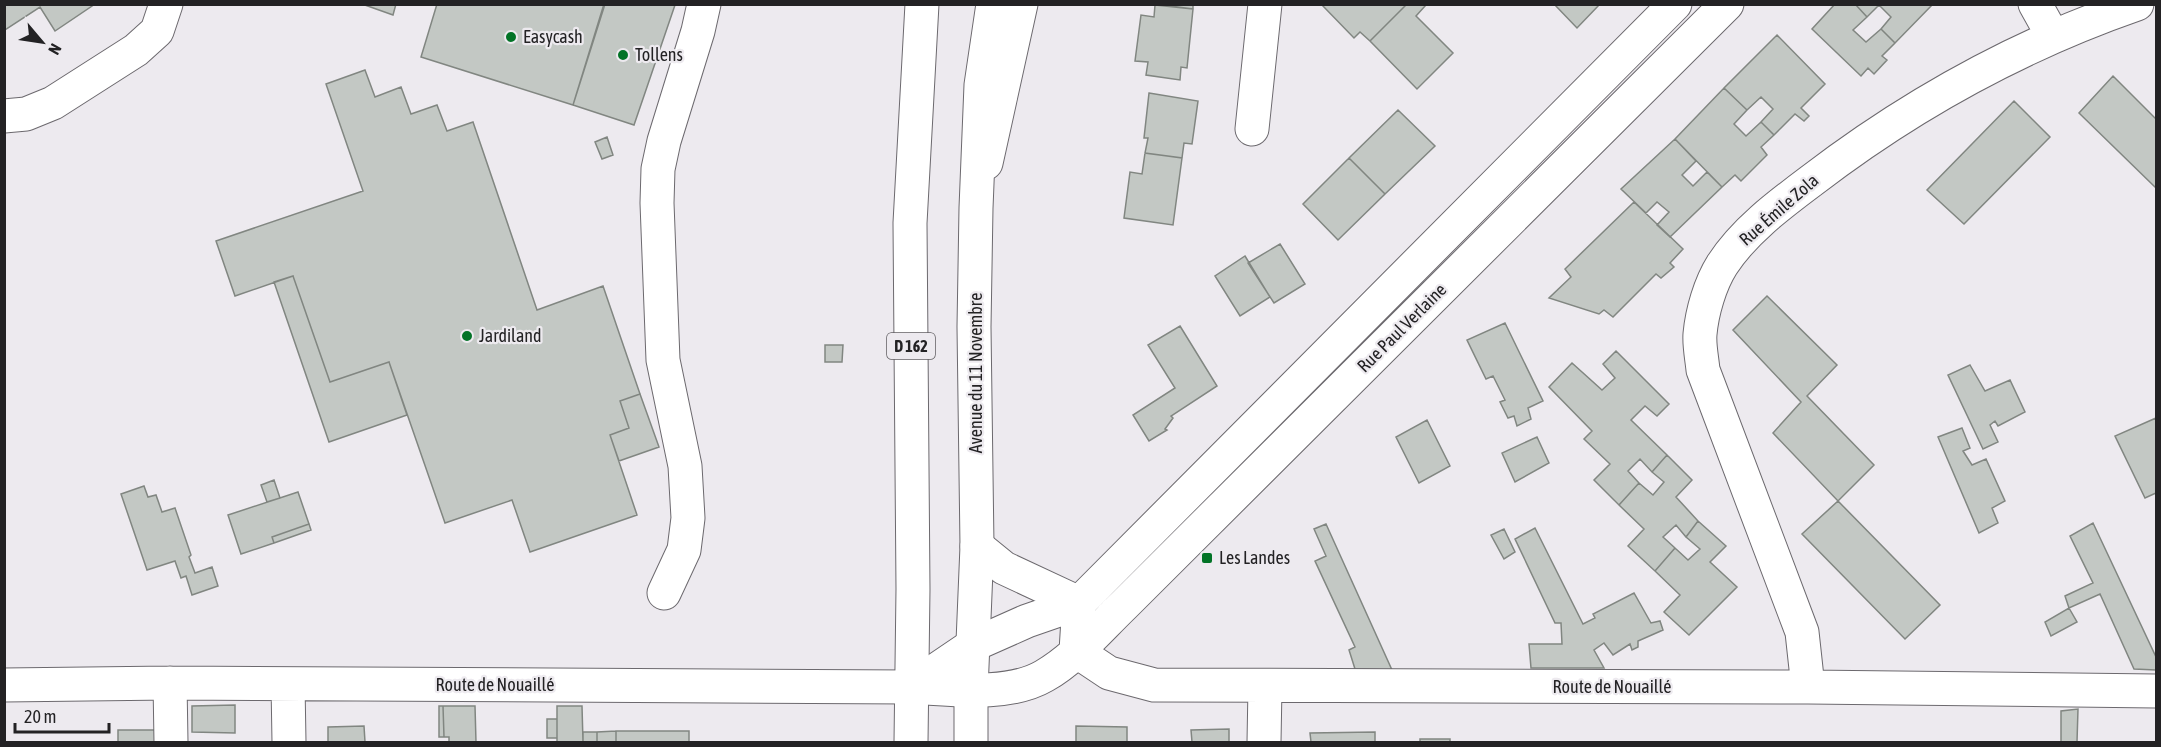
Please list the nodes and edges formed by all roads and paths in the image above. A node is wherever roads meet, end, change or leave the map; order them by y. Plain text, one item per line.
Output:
1 (166, 4) edge
2 (705, 4) edge
3 (922, 4) edge
4 (993, 4) edge
5 (1021, 4) edge
6 (1266, 4) edge
7 (1728, 4) edge
8 (2035, 4) edge
9 (2137, 4) edge
10 (1669, 7) edge
11 (1695, 36) junction
12 (2053, 36) junction
13 (4, 116) edge
14 (1252, 129) dead end
15 (976, 208) junction
16 (977, 546) junction
17 (664, 593) dead end
18 (1079, 603) junction
19 (973, 645) junction
20 (1076, 651) junction
21 (170, 683) junction
22 (288, 684) junction
23 (4, 685) edge
24 (911, 687) junction
25 (1265, 687) junction
26 (1808, 687) junction
27 (971, 690) junction
28 (2157, 691) edge
29 (171, 742) edge
30 (289, 742) edge
31 (911, 742) edge
32 (971, 742) edge
33 (1264, 742) edge

1 - 13 street
2 - 17 street
3 - 24 street, D 162
4 - 15 street, Avenue du 11 Novembre
5 - 15 street
6 - 14 street
7 - 11 street, Rue Paul Verlaine
8 - 12 street
9 - 12 street, Rue Émile Zola
10 - 11 street
10 - 18 street, Rue Paul Verlaine
11 - 20 street, Rue Paul Verlaine
12 - 26 street, Rue Émile Zola
15 - 16 street, Avenue du 11 Novembre
16 - 18 street
16 - 19 street, Avenue du 11 Novembre
18 - 19 street, Rue Paul Verlaine
18 - 20 street
19 - 24 street
19 - 27 street, Avenue du 11 Novembre
20 - 25 street, Route de Nouaillé
20 - 27 street, Rue Paul Verlaine
21 - 22 street, Route de Nouaillé
21 - 23 street, Route de Nouaillé
21 - 29 street
22 - 24 street, Route de Nouaillé
22 - 30 street
24 - 27 street, Rue Paul Verlaine
24 - 31 street, D 162
25 - 26 street, Route de Nouaillé
25 - 33 street
26 - 28 street, Route de Nouaillé
27 - 32 street, Avenue du 11 Novembre

